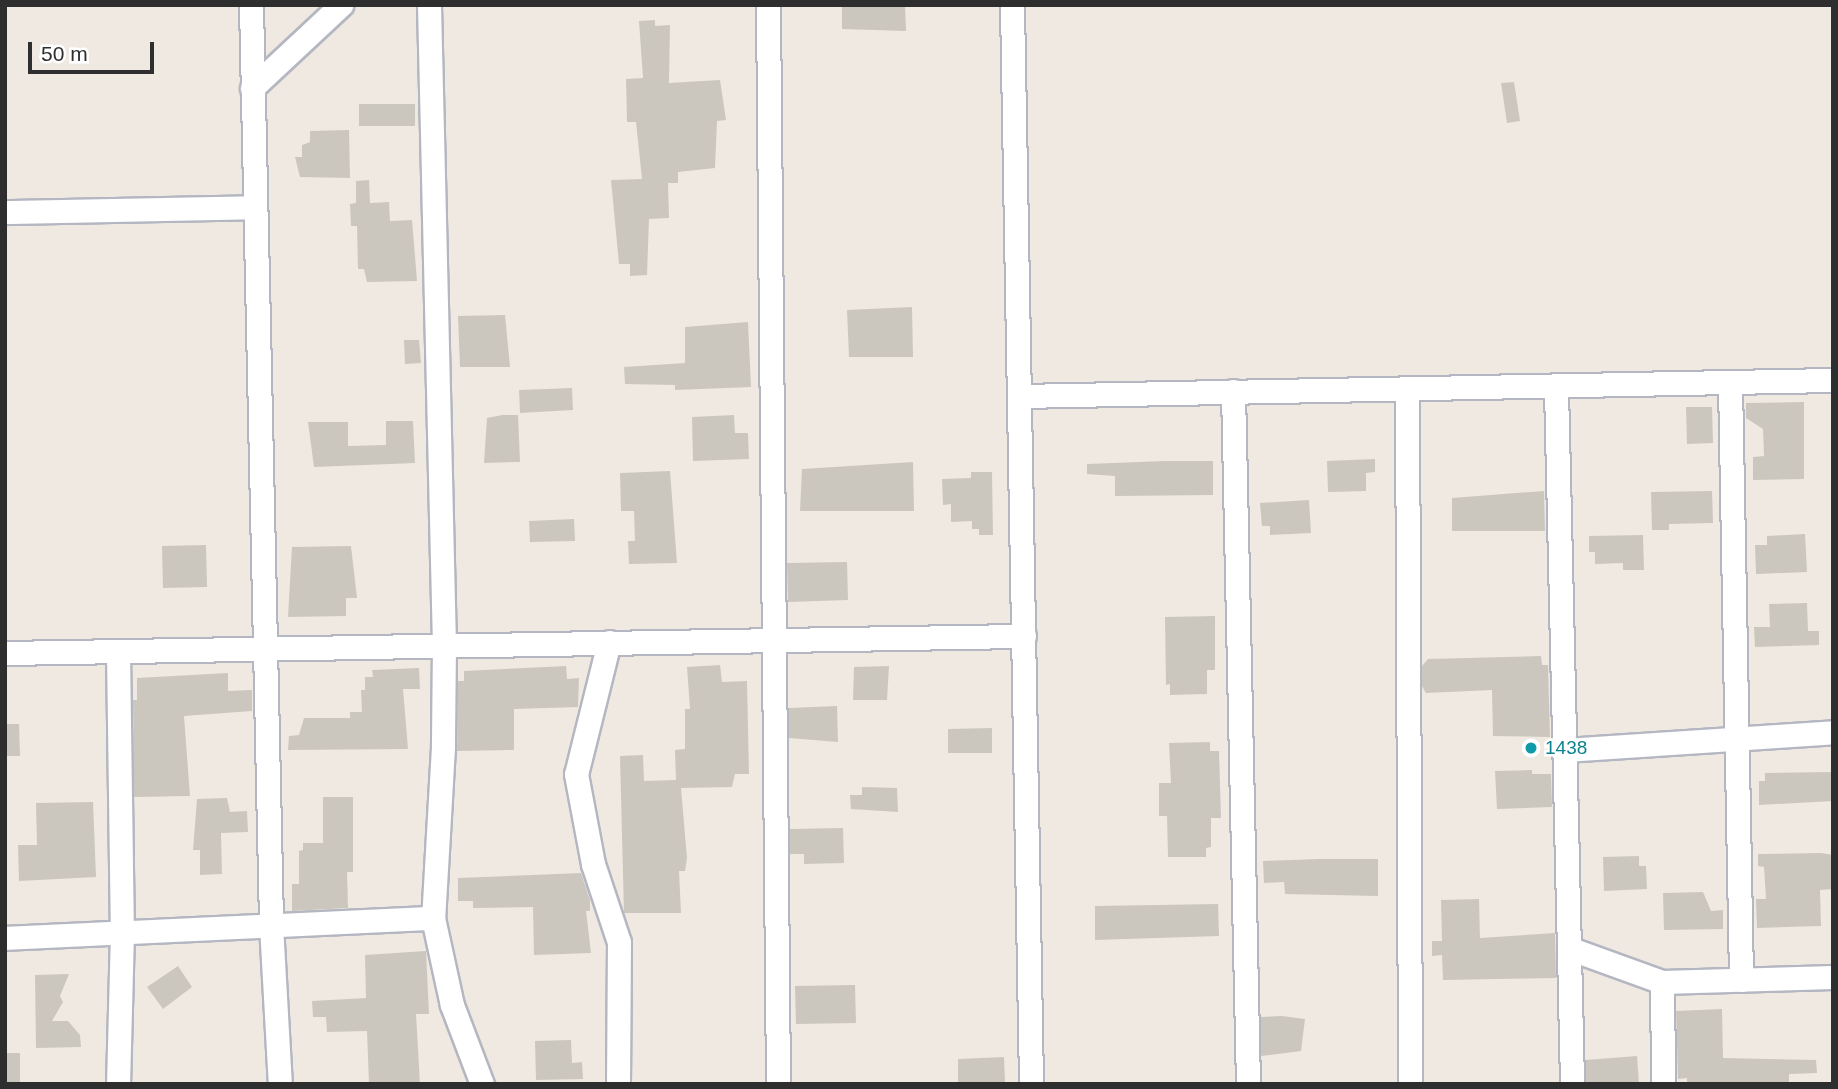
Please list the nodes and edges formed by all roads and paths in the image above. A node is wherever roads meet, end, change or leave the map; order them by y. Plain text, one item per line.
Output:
1 (251, 5) edge
2 (341, 5) edge
3 (429, 5) edge
4 (768, 5) edge
5 (1012, 5) edge
6 (252, 88) junction
7 (255, 207) junction
8 (5, 212) edge
9 (1833, 380) edge
10 (1730, 383) junction
11 (1407, 388) junction
12 (1556, 388) junction
13 (1233, 391) junction
14 (1020, 396) junction
15 (1024, 636) junction
16 (775, 639) junction
17 (609, 642) junction
18 (444, 644) junction
19 (265, 649) junction
20 (118, 652) junction
21 (5, 653) edge
22 (1833, 732) edge
23 (1736, 739) junction
24 (1565, 750) junction
25 (433, 918) junction
26 (271, 925) junction
27 (122, 932) junction
28 (5, 938) edge
29 (1571, 949) junction
30 (1833, 976) edge
31 (1741, 980) junction
32 (1662, 982) junction
33 (118, 1084) edge
34 (280, 1084) edge
35 (482, 1084) edge
36 (618, 1084) edge
37 (778, 1084) edge
38 (1031, 1084) edge
39 (1248, 1084) edge
40 (1410, 1084) edge
41 (1573, 1084) edge
42 (1663, 1084) edge

1 - 6 street
2 - 6 street
3 - 18 street
4 - 16 street
5 - 14 street
6 - 7 street
7 - 8 street
7 - 19 street
9 - 10 street
10 - 12 street
10 - 23 street
11 - 12 street
11 - 13 street
11 - 40 street
12 - 24 street
13 - 14 street
13 - 39 street
14 - 15 street
15 - 16 street
15 - 38 street
16 - 17 street
16 - 37 street
17 - 18 street
17 - 36 street
18 - 19 street
18 - 25 street
19 - 20 street
19 - 26 street
20 - 21 street
20 - 27 street
22 - 23 street
23 - 24 street
23 - 31 street
24 - 29 street
25 - 26 street
25 - 35 street
26 - 27 street
26 - 34 street
27 - 28 street
27 - 33 street
29 - 32 street
29 - 41 street
30 - 31 street
31 - 32 street
32 - 42 street

